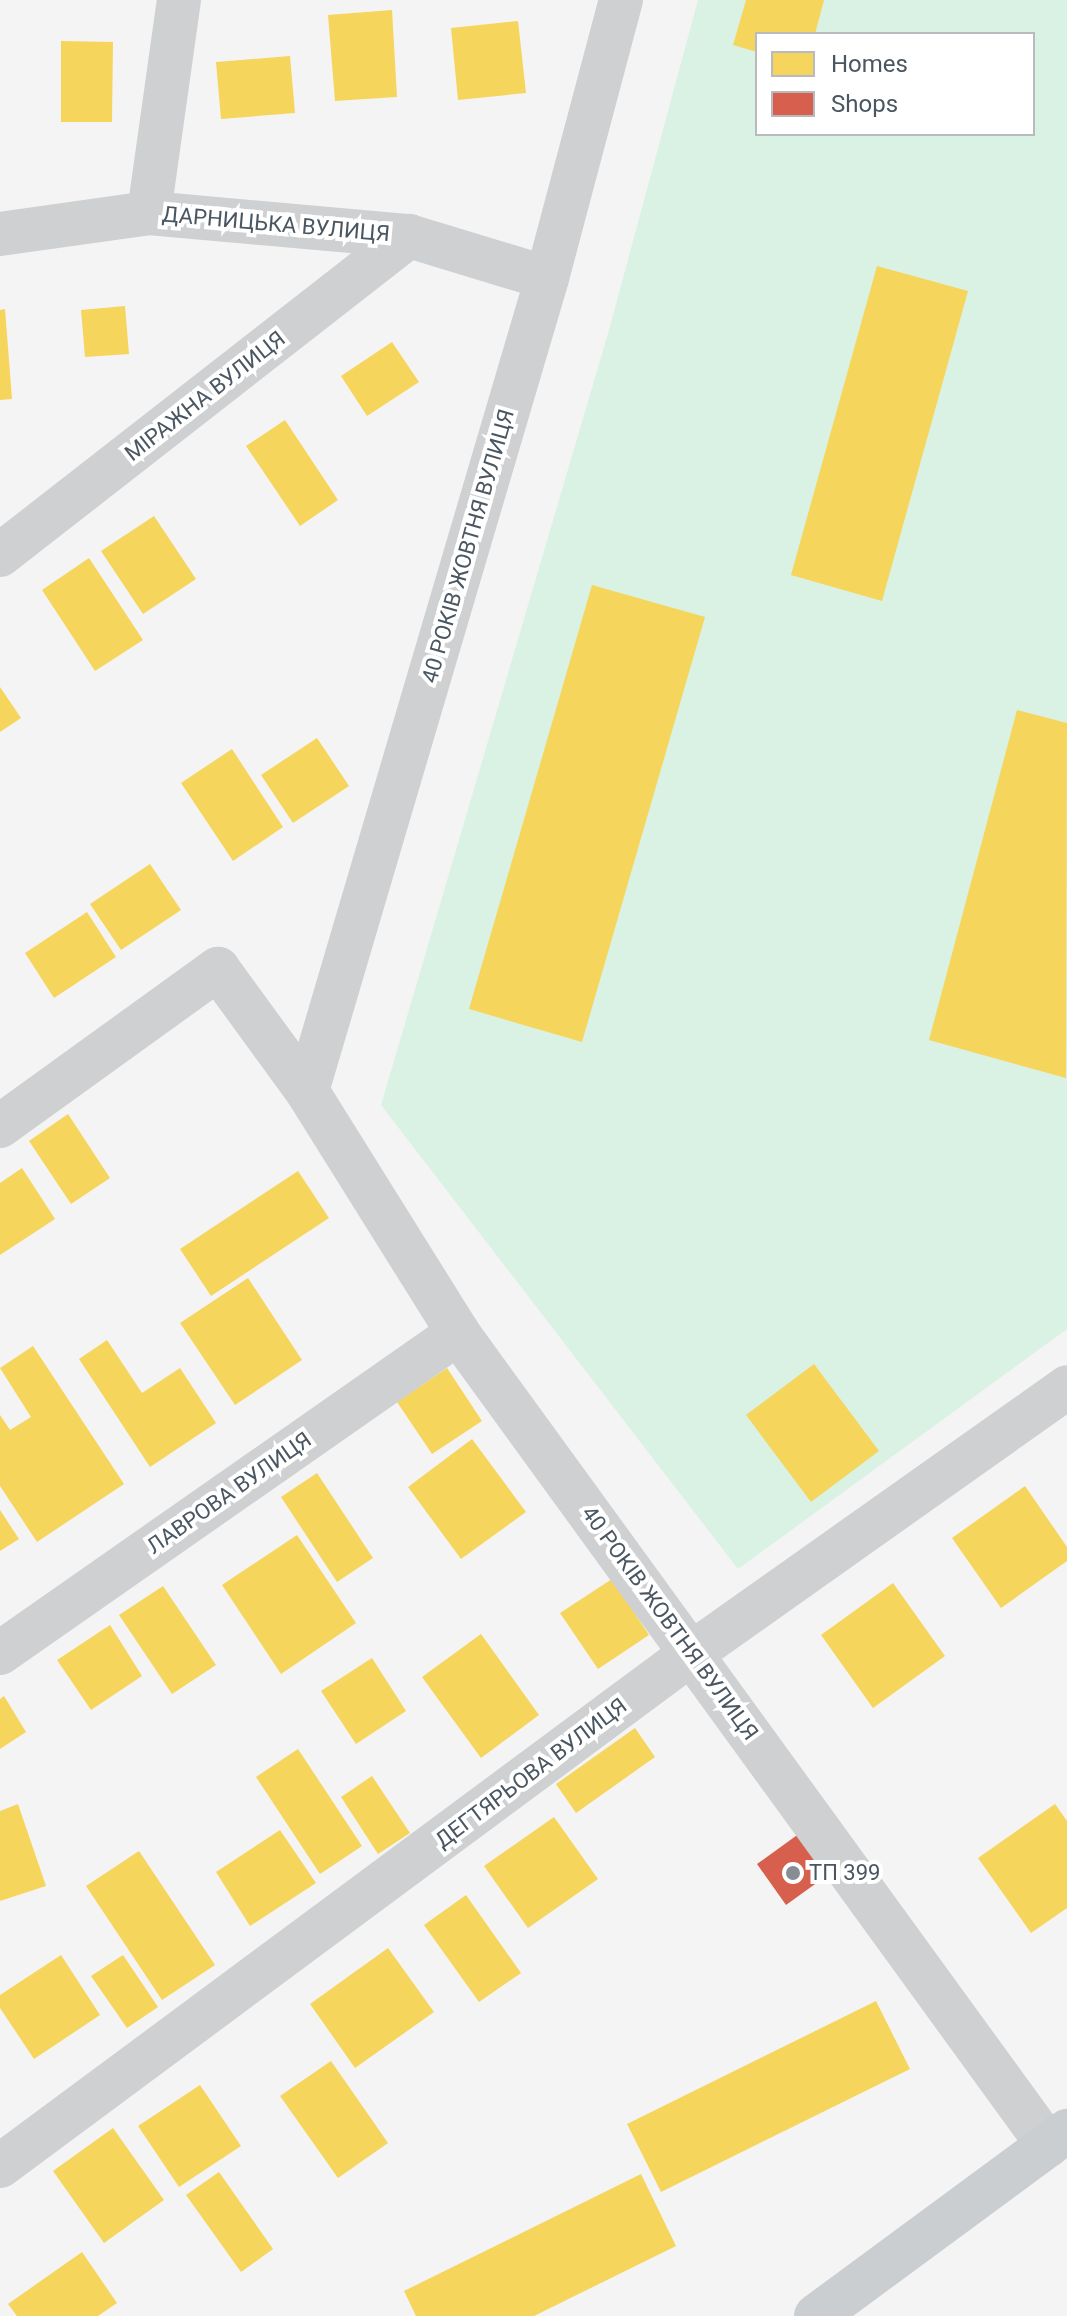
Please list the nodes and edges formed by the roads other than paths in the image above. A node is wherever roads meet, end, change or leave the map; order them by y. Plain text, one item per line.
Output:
1 (179, 0) edge
2 (621, 0) edge
3 (149, 213) junction
4 (0, 234) edge
5 (409, 236) junction
6 (547, 278) junction
7 (0, 555) edge
8 (307, 1091) junction
9 (0, 1126) edge
10 (458, 1333) junction
11 (1067, 1387) edge
12 (0, 1653) edge
13 (692, 1653) junction
14 (1058, 2138) edge
15 (0, 2166) edge
16 (816, 2316) edge

1 - 3 street
2 - 6 street, 40 РОКІВ ЖОВТНЯ ВУЛИЦЯ
3 - 4 street, ДАРНИЦЬКА ВУЛИЦЯ
3 - 5 street, ДАРНИЦЬКА ВУЛИЦЯ
5 - 6 street, ДАРНИЦЬКА ВУЛИЦЯ
5 - 7 street, МІРАЖНА ВУЛИЦЯ
6 - 8 street, 40 РОКІВ ЖОВТНЯ ВУЛИЦЯ
8 - 9 street, 40 РОКІВ ЖОВТНЯ ВУЛИЦЯ
8 - 10 street, 40 РОКІВ ЖОВТНЯ ВУЛИЦЯ
10 - 12 street, ЛАВРОВА ВУЛИЦЯ
10 - 13 street, 40 РОКІВ ЖОВТНЯ ВУЛИЦЯ
11 - 13 street, ДЕГТЯРЬОВА ВУЛИЦЯ
13 - 14 street, 40 РОКІВ ЖОВТНЯ ВУЛИЦЯ
13 - 15 street, ДЕГТЯРЬОВА ВУЛИЦЯ
14 - 16 main road

